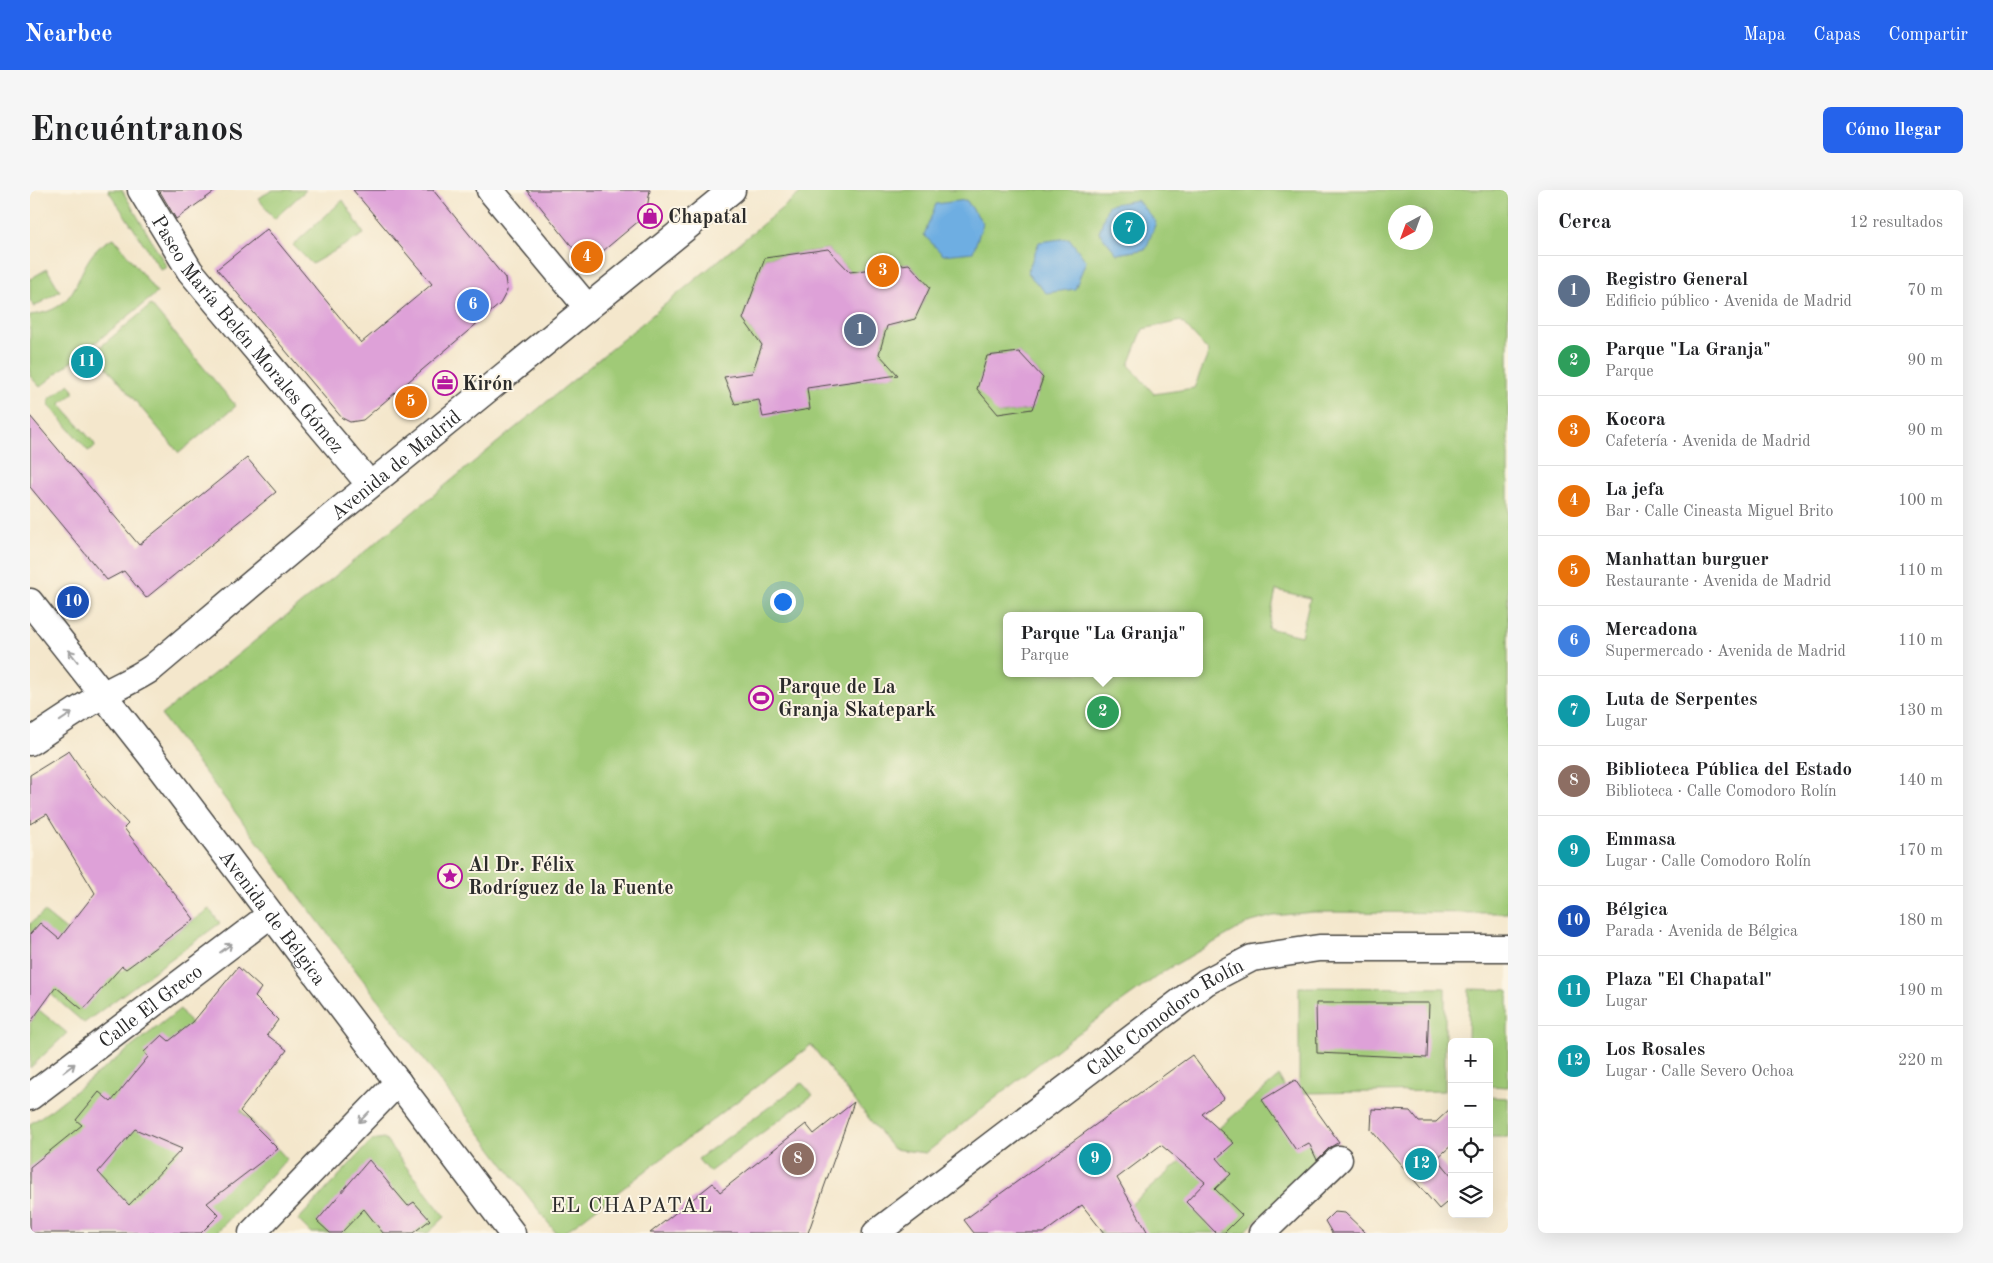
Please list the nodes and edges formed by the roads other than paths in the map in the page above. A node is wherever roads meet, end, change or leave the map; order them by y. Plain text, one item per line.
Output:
1 (141, 190) edge
2 (490, 190) edge
3 (732, 190) edge
4 (587, 307) junction
5 (361, 474) dead end
6 (30, 602) edge
7 (103, 695) junction
8 (30, 742) edge
9 (270, 914) junction
10 (1508, 948) edge
11 (398, 1082) junction
12 (30, 1097) edge
13 (1339, 1159) dead end
14 (252, 1233) edge
15 (512, 1233) edge
16 (876, 1233) edge
17 (1262, 1233) edge

1 - 5 street, Paseo María Belén Morales Gómez
2 - 4 street
3 - 4 street, Avenida de Madrid
4 - 7 street, Avenida de Madrid
7 -> 6 street, Avenida de Bélgica
8 -> 7 street, Avenida de Madrid
7 - 9 street, Avenida de Bélgica
9 - 11 street, Avenida de Bélgica
12 -> 9 street, Calle El Greco
10 - 16 street, Calle Comodoro Rolín
11 -> 14 street
11 - 15 street, Avenida de Bélgica
13 - 17 street

